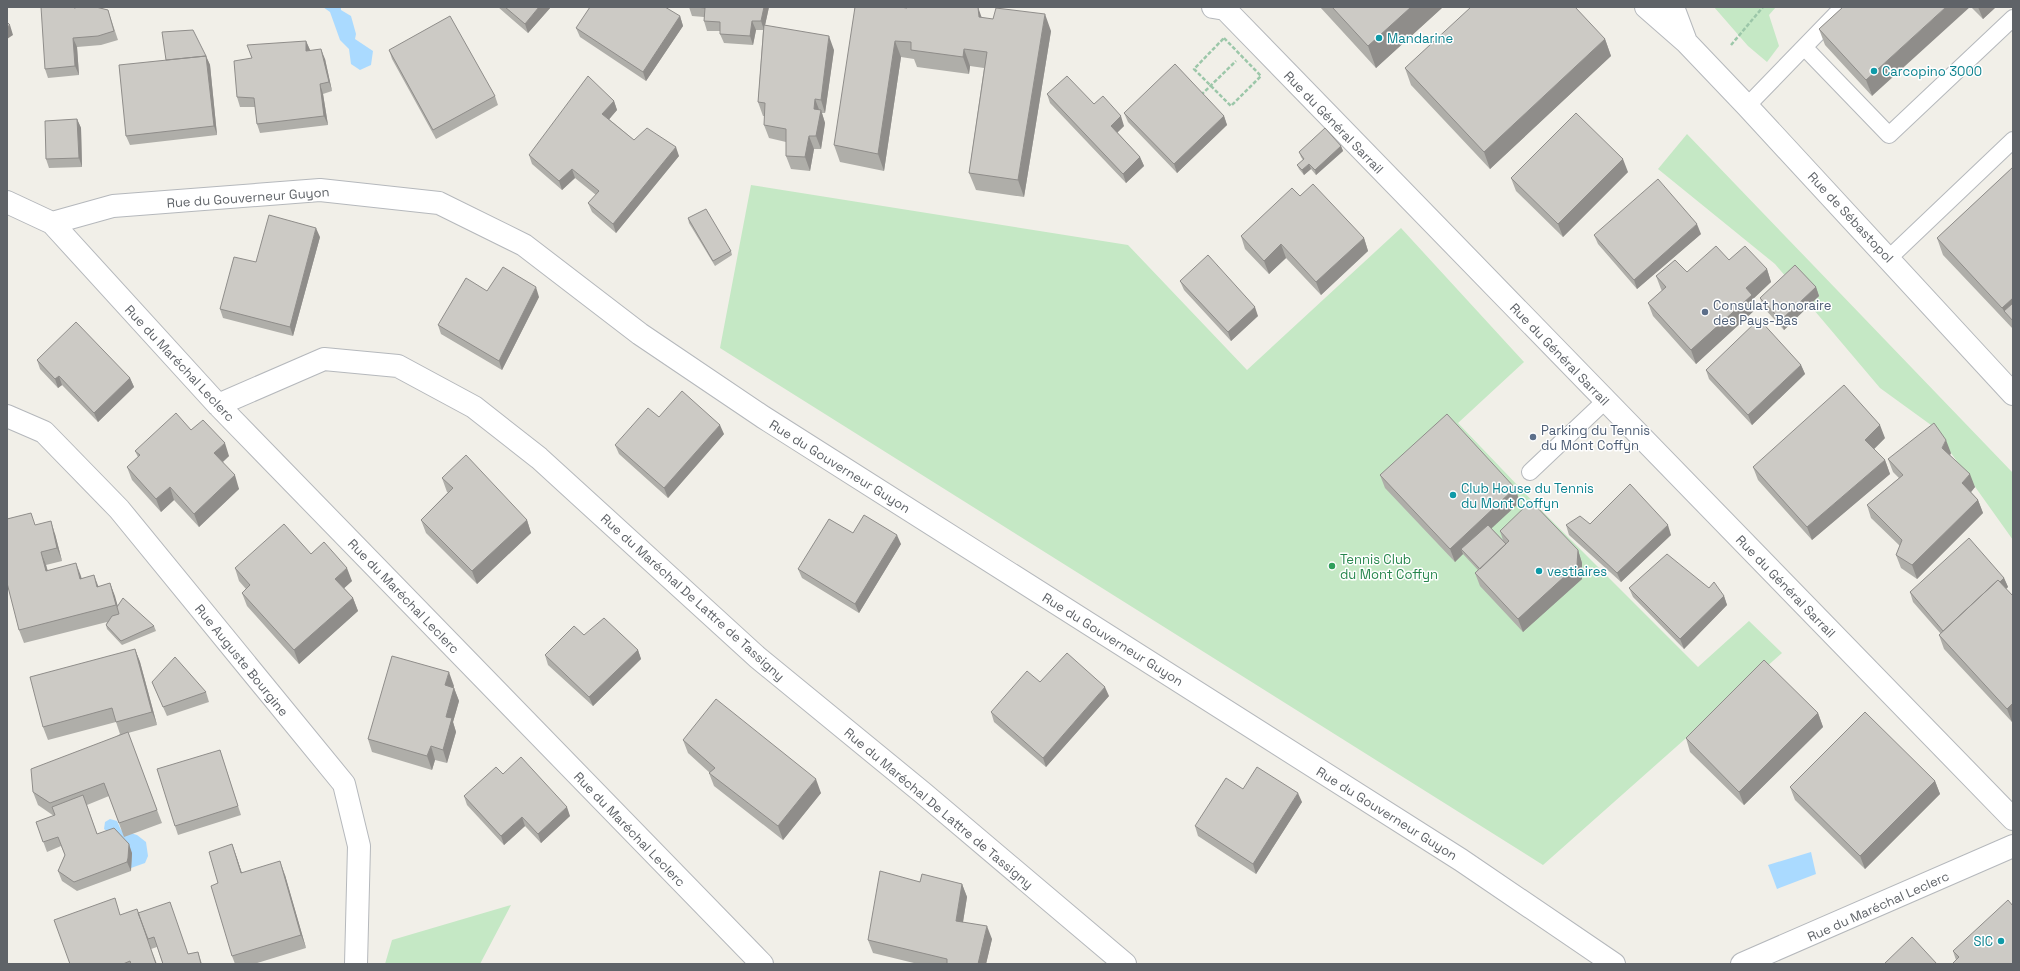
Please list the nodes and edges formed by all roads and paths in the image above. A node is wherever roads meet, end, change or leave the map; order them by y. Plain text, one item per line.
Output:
1 (1646, 7) edge
2 (1673, 7) edge
3 (1763, 7) edge
4 (1843, 7) edge
5 (1222, 8) edge
6 (2013, 18) edge
7 (1686, 42) junction
8 (1731, 46) dead end
9 (1249, 48) junction
10 (1805, 48) junction
11 (1211, 85) junction
12 (1200, 96) edge
13 (1747, 106) junction
14 (2013, 140) edge
15 (7, 202) edge
16 (52, 223) junction
17 (1889, 258) junction
18 (2013, 394) edge
19 (1605, 401) junction
20 (218, 405) junction
21 (7, 416) edge
22 (1530, 472) dead end
23 (2013, 819) edge
24 (2013, 846) edge
25 (356, 964) edge
26 (762, 964) edge
27 (1124, 964) edge
28 (1614, 964) edge
29 (1742, 964) edge

1 - 7 street, Rue de Sébastopol
2 - 7 street, Rue de Sébastopol
3 - 8 path
4 - 10 lane
5 - 9 street, Rue du Général Sarrail
6 - 10 lane
7 - 13 street, Rue de Sébastopol
9 - 11 path
9 - 11 path
9 - 11 path
9 - 19 street, Rue du Général Sarrail
10 - 13 lane
11 - 12 path
13 - 17 street, Rue de Sébastopol
14 - 17 lane
15 - 16 street
16 - 20 street, Rue du Maréchal Leclerc
16 - 28 street, Rue du Gouverneur Guyon
17 - 18 street, Rue de Sébastopol
19 - 22 lane
19 - 23 street, Rue du Général Sarrail
20 - 26 street, Rue du Maréchal Leclerc
20 - 27 street, Rue du Maréchal De Lattre de Tassigny
21 - 25 street, Rue Auguste Bourgine
24 - 29 street, Rue du Maréchal Leclerc

